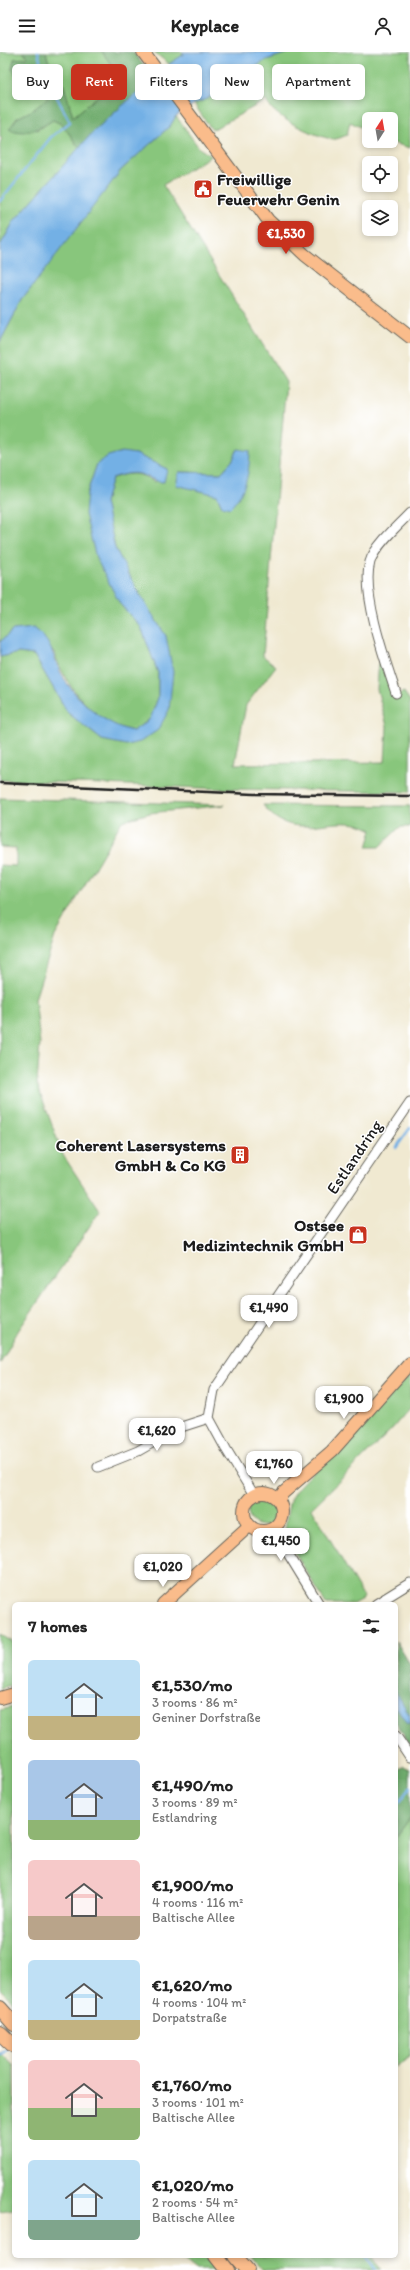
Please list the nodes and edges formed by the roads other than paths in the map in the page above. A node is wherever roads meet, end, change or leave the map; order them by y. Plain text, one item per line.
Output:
1 (143, 52) edge
2 (410, 337) edge
3 (410, 513) edge
4 (396, 693) dead end
5 (410, 1103) edge
6 (410, 1363) edge
7 (209, 1418) junction
8 (98, 1467) dead end
9 (254, 1494) junction
10 (278, 1500) junction
11 (249, 1526) junction
12 (273, 1529) junction
13 (410, 1584) edge
14 (165, 1602) edge
15 (318, 1602) edge
16 (379, 1602) edge
17 (12, 1695) edge
18 (0, 1698) edge
19 (398, 1739) edge
20 (410, 1757) edge
21 (0, 2008) edge
22 (0, 2012) edge
23 (12, 2022) edge
24 (12, 2022) edge
25 (218, 2258) edge
26 (237, 2258) edge
27 (227, 2270) edge
28 (247, 2270) edge

1 - 2 main road
3 - 4 street
5 - 7 street, Estlandring
6 - 10 main road
7 - 8 street
7 - 9 street
9 - 10 main road
9 - 11 main road
10 - 12 main road
11 - 12 main road
11 - 14 main road
12 - 15 street
13 - 16 street
17 - 18 main road
19 - 20 street
21 - 23 highway
22 - 24 highway
25 - 27 highway
26 - 28 highway

